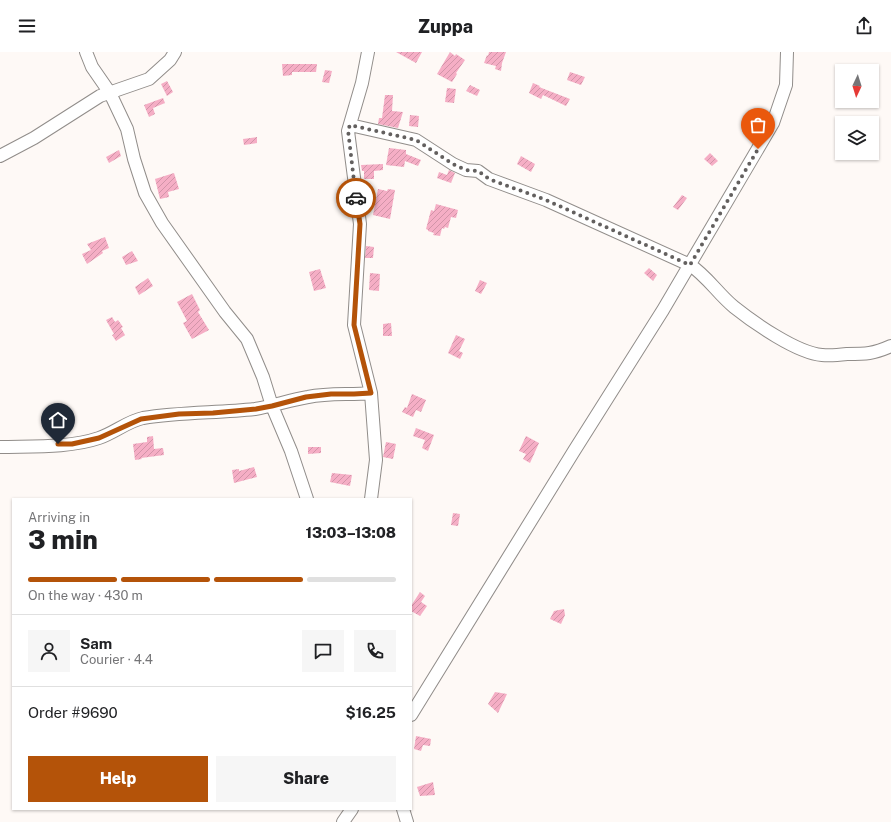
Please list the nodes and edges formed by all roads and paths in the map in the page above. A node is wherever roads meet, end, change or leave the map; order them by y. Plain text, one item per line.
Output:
1 (86, 52) edge
2 (175, 52) edge
3 (368, 52) edge
4 (787, 52) edge
5 (110, 93) junction
6 (350, 125) junction
7 (0, 156) edge
8 (690, 265) junction
9 (891, 346) edge
10 (371, 393) junction
11 (272, 406) junction
12 (0, 447) edge
13 (307, 498) edge
14 (371, 498) edge
15 (412, 713) edge
16 (351, 810) edge
17 (403, 810) edge
18 (343, 822) edge
19 (407, 822) edge

1 - 5 street
2 - 5 street
3 - 6 street
4 - 8 street
5 - 7 street
5 - 11 street
6 - 8 street
6 - 10 street
8 - 9 street
8 - 15 street
10 - 11 street
10 - 14 street
11 - 12 street
11 - 13 street
16 - 18 street
17 - 19 street

